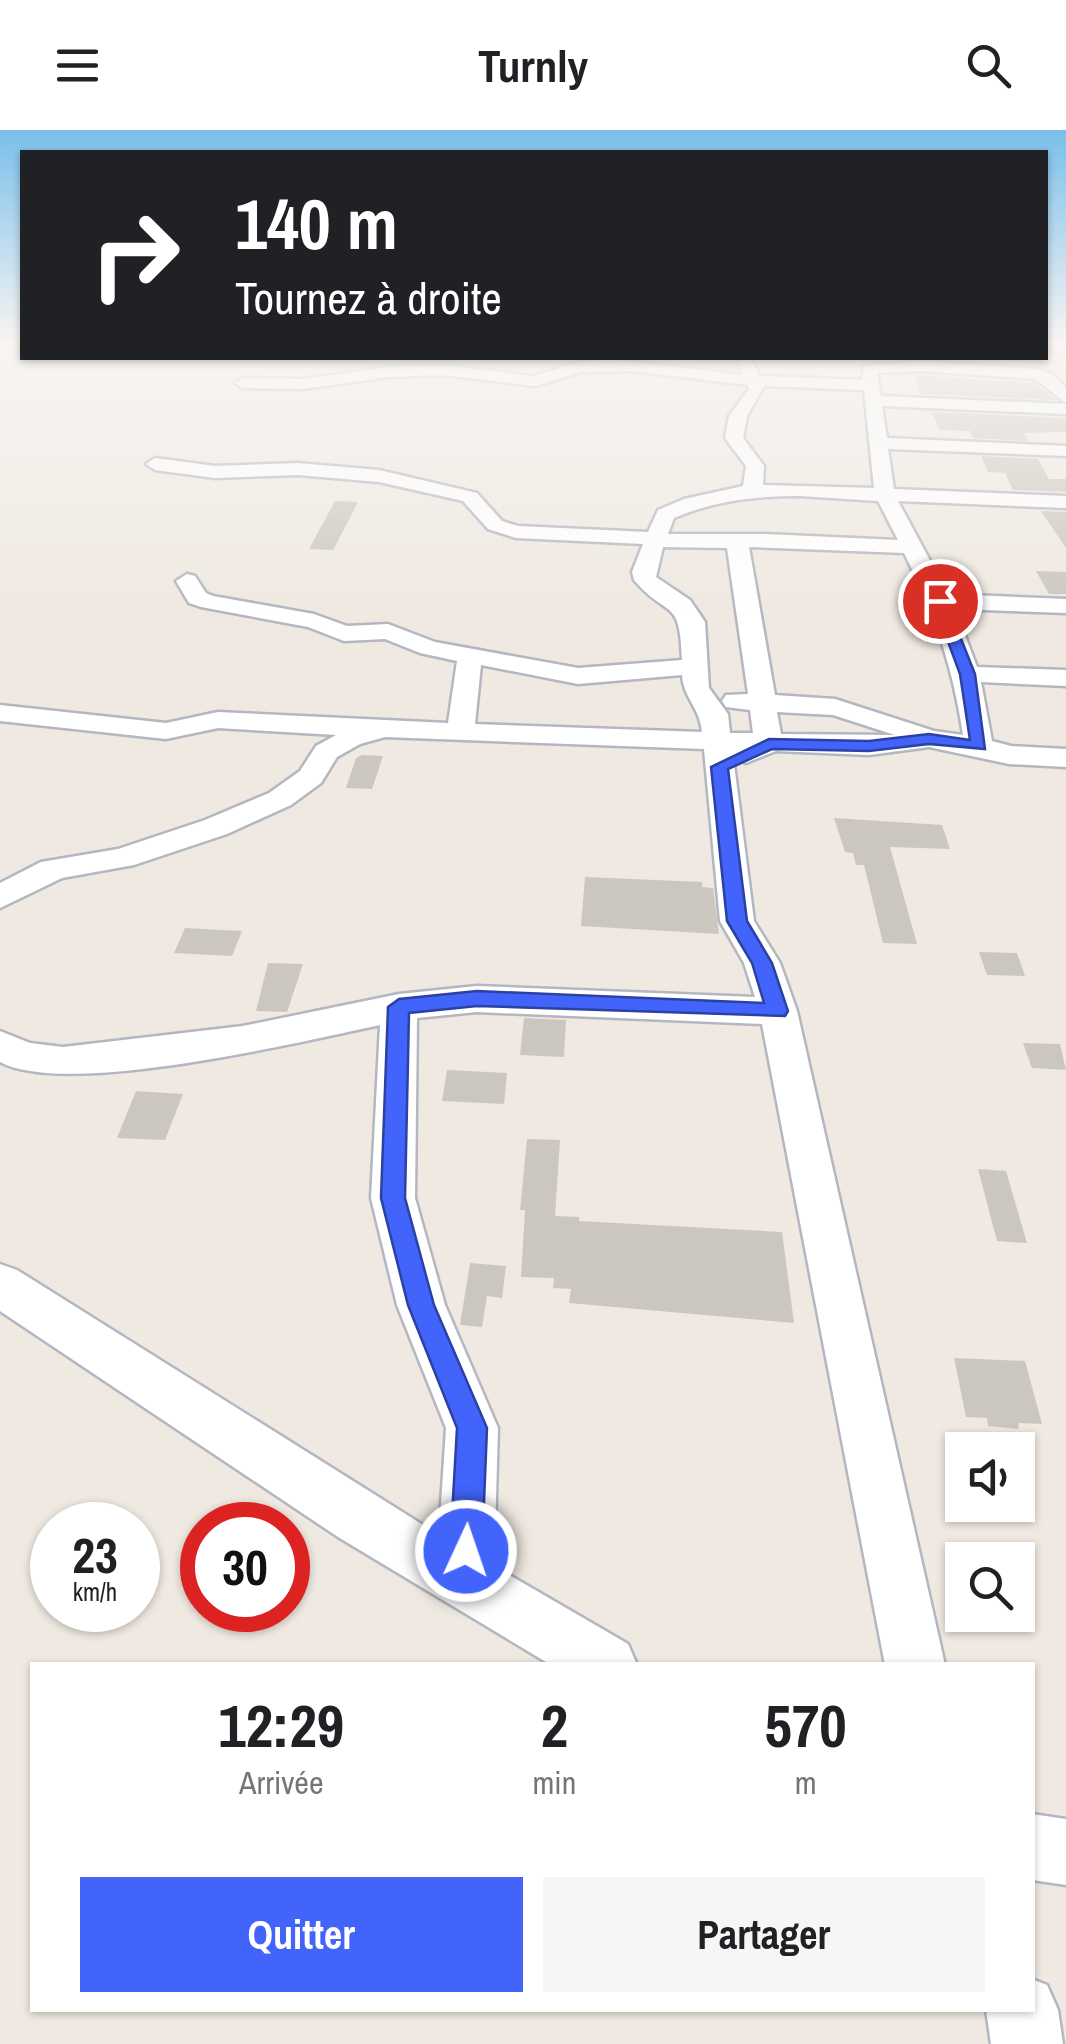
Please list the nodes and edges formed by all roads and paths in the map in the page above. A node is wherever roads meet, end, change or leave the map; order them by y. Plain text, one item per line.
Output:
1 (736, 433) edge
2 (877, 433) edge
3 (878, 443) junction
4 (1066, 451) edge
5 (155, 464) dead end
6 (753, 488) junction
7 (885, 495) junction
8 (1066, 502) edge
9 (516, 532) junction
10 (738, 540) junction
11 (653, 541) junction
12 (912, 548) junction
13 (644, 580) junction
14 (187, 581) dead end
15 (940, 601) junction
16 (1066, 606) edge
17 (470, 655) junction
18 (967, 674) junction
19 (1066, 678) edge
20 (698, 680) junction
21 (759, 701) junction
22 (0, 712) edge
23 (384, 729) junction
24 (460, 734) junction
25 (963, 743) junction
26 (769, 744) junction
27 (718, 755) junction
28 (1066, 758) edge
29 (54, 869) junction
30 (0, 872) edge
31 (0, 898) edge
32 (399, 1007) junction
33 (778, 1011) junction
34 (0, 1044) edge
35 (0, 1286) edge
36 (464, 1581) junction
37 (602, 1662) edge
38 (913, 1662) edge
39 (1035, 1847) edge
40 (1066, 1852) edge
41 (1022, 2012) edge
42 (1027, 2044) edge

1 - 6 street
2 - 3 street
3 - 4 street
3 - 7 street
5 - 9 street
6 - 7 street
6 - 11 street
7 - 8 street
7 - 12 street
9 - 11 street
9 - 13 street
10 - 11 street
10 - 12 street
10 - 21 street
11 - 13 street
12 - 15 street
13 - 20 street
14 - 17 street
15 - 16 street
15 - 18 street
17 - 20 street
17 - 24 street
18 - 19 street
18 - 25 street
20 - 21 street
20 - 27 street
21 - 25 street
21 - 26 street
22 - 23 street
23 - 24 street
23 - 29 street
24 - 27 street
25 - 26 street
25 - 28 street
26 - 27 street
27 - 33 street
29 - 30 street
29 - 31 street
32 - 33 street
32 - 34 street
32 - 36 street
33 - 38 street
35 - 36 street
36 - 37 street
39 - 40 street
41 - 42 street

